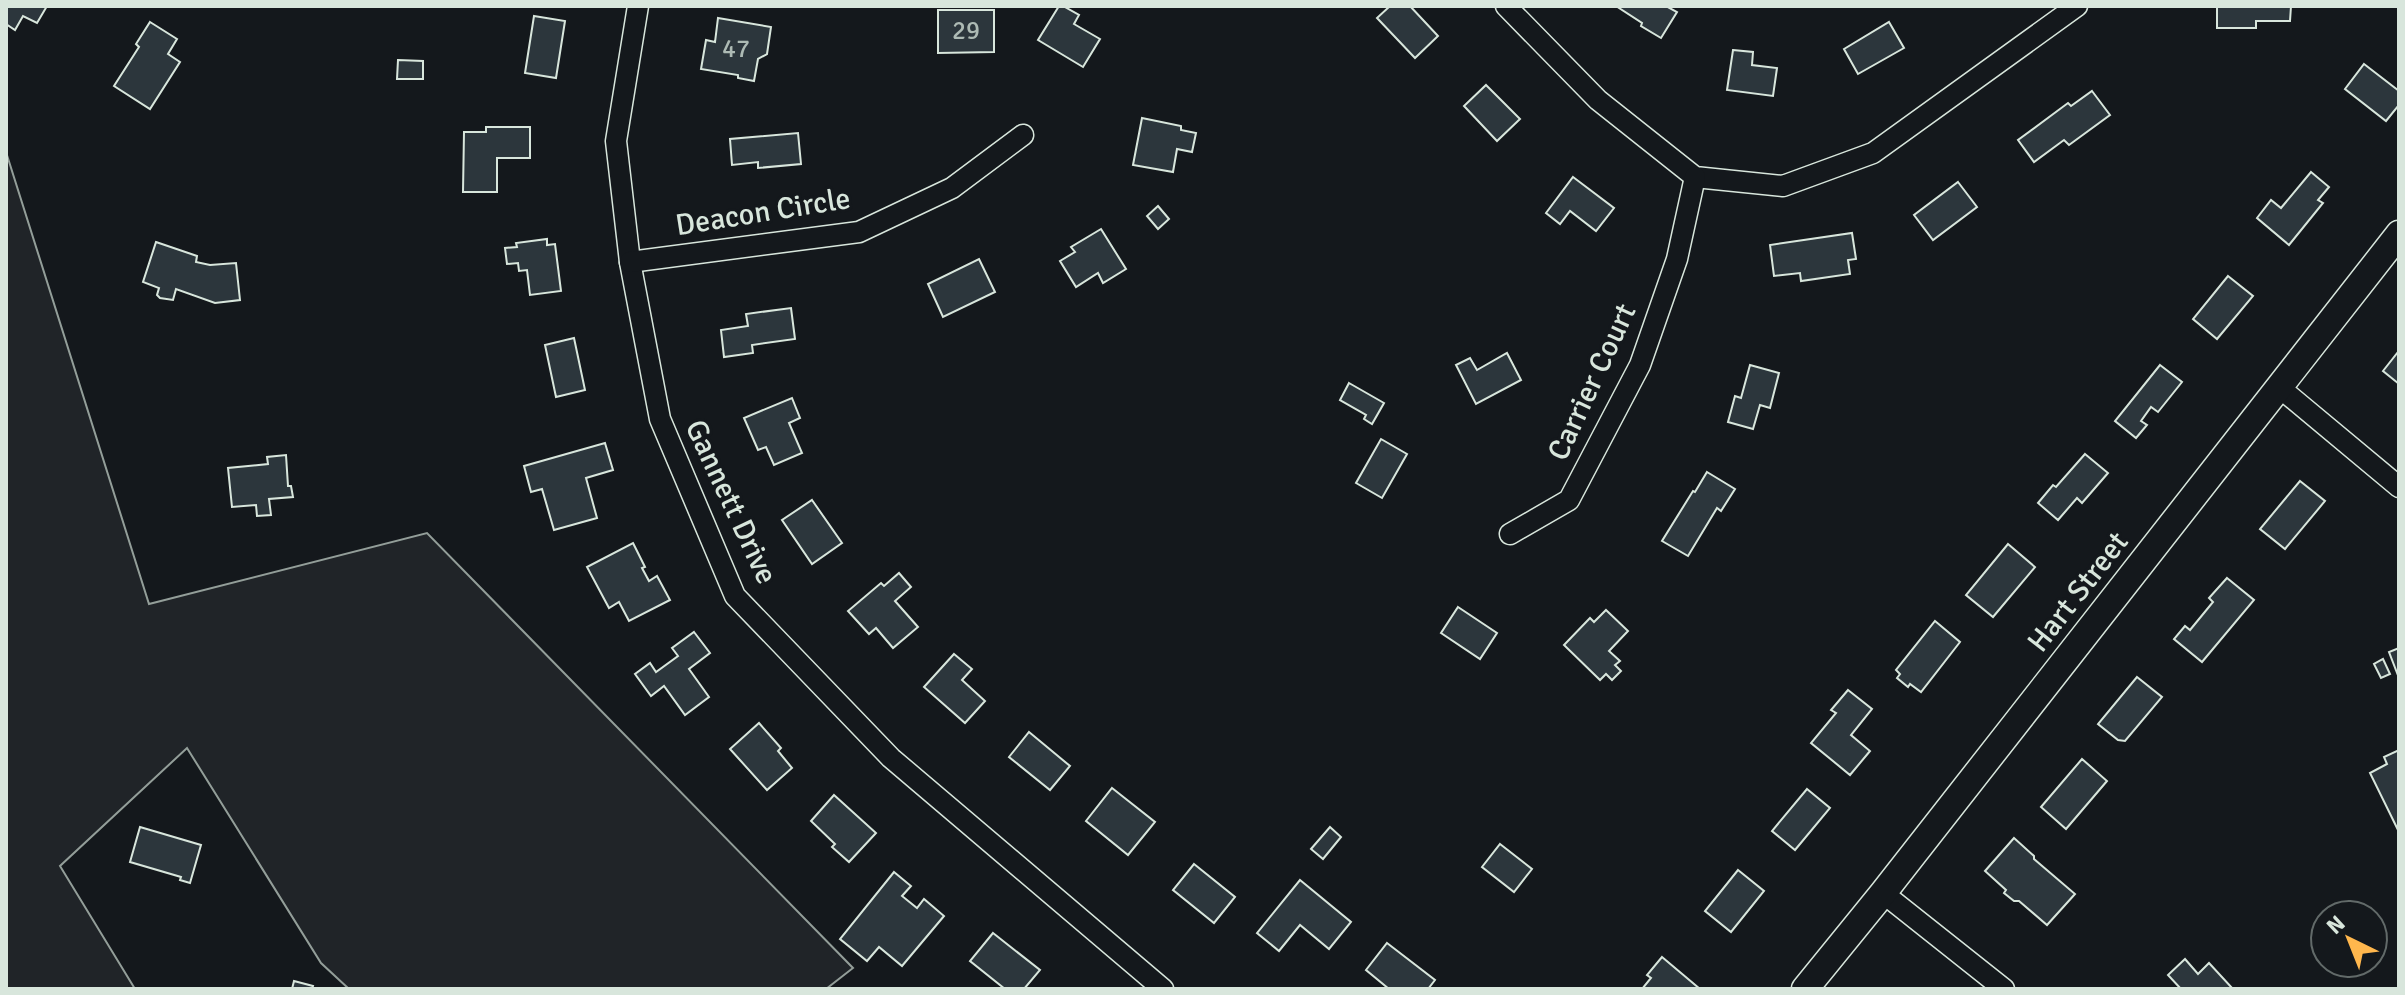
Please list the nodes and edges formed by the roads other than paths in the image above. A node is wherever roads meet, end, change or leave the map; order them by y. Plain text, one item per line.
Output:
1 (638, 6) edge
2 (1506, 6) edge
3 (2077, 6) edge
4 (1023, 135) dead end
5 (1695, 177) junction
6 (2399, 234) edge
7 (630, 262) junction
8 (2279, 387) junction
9 (2399, 487) edge
10 (1510, 534) dead end
11 (1883, 893) junction
12 (1163, 989) edge
13 (1805, 989) edge
14 (2004, 989) edge

1 - 7 street, Gannett Drive
2 - 5 street
3 - 5 street
4 - 7 street, Deacon Circle
5 - 10 street, Carrier Court
6 - 8 street, Hart Street
7 - 12 street, Gannett Drive
8 - 9 street
8 - 11 street, Hart Street
11 - 13 street, Hart Street
11 - 14 street

